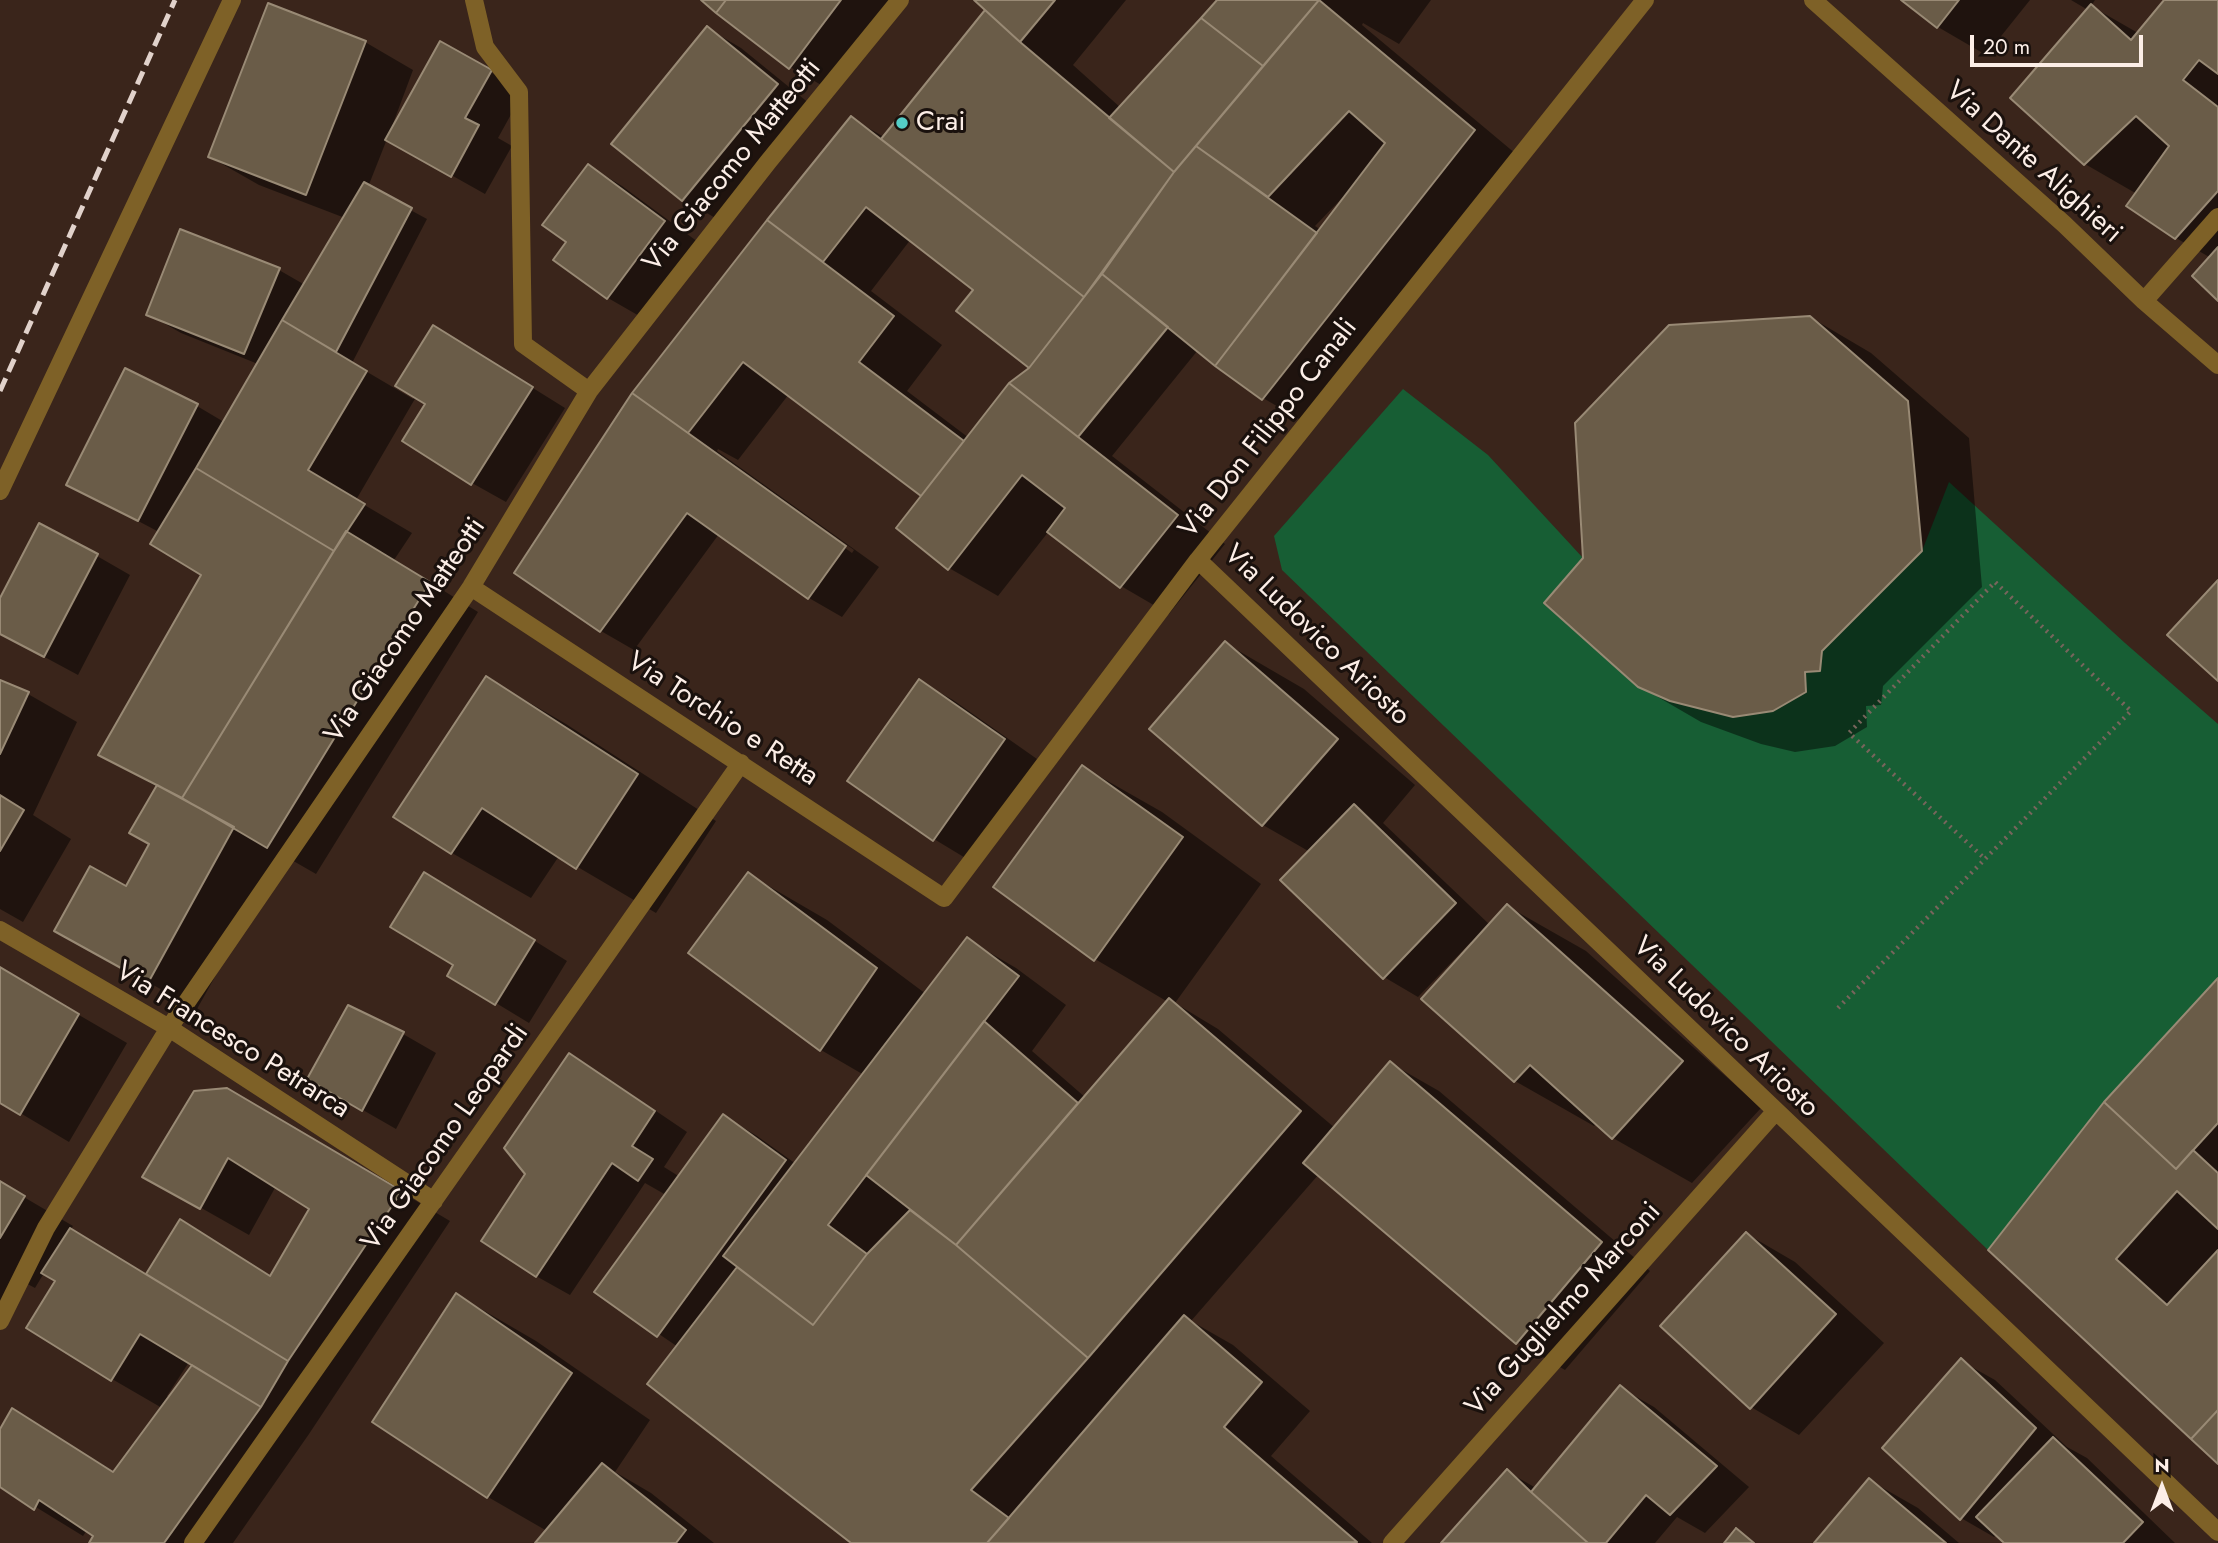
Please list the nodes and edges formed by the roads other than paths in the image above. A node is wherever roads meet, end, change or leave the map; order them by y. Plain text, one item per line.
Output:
1 (232, 0) edge
2 (474, 0) edge
3 (900, 0) edge
4 (1645, 0) edge
5 (1813, 0) edge
6 (2218, 217) edge
7 (2144, 301) junction
8 (2218, 365) edge
9 (589, 391) junction
10 (0, 491) edge
11 (1198, 560) junction
12 (471, 587) junction
13 (741, 763) junction
14 (944, 898) joint
15 (0, 930) edge
16 (169, 1028) junction
17 (1775, 1112) junction
18 (434, 1201) junction
19 (0, 1321) edge
20 (2218, 1532) edge
21 (193, 1543) edge
22 (1392, 1543) edge

1 - 10 street
2 - 9 street
3 - 9 street, Via Giacomo Matteotti
4 - 11 street, Via Don Filippo Canali
5 - 7 street, Via Dante Alighieri
6 - 7 street
7 - 8 street, Via Dante Alighieri
9 - 12 street, Via Giacomo Matteotti
11 - 14 street, Via Don Filippo Canali
11 - 17 street, Via Ludovico Ariosto
12 - 13 street, Via Torchio e Retta
12 - 16 street, Via Giacomo Matteotti
13 - 14 street, Via Torchio e Retta
13 - 18 street, Via Giacomo Leopardi
15 - 16 street, Via Francesco Petrarca
16 - 18 street, Via Francesco Petrarca
16 - 19 street, Via Giacomo Matteotti
17 - 20 street, Via Ludovico Ariosto
17 - 22 street, Via Guglielmo Marconi
18 - 21 street, Via Giacomo Leopardi

